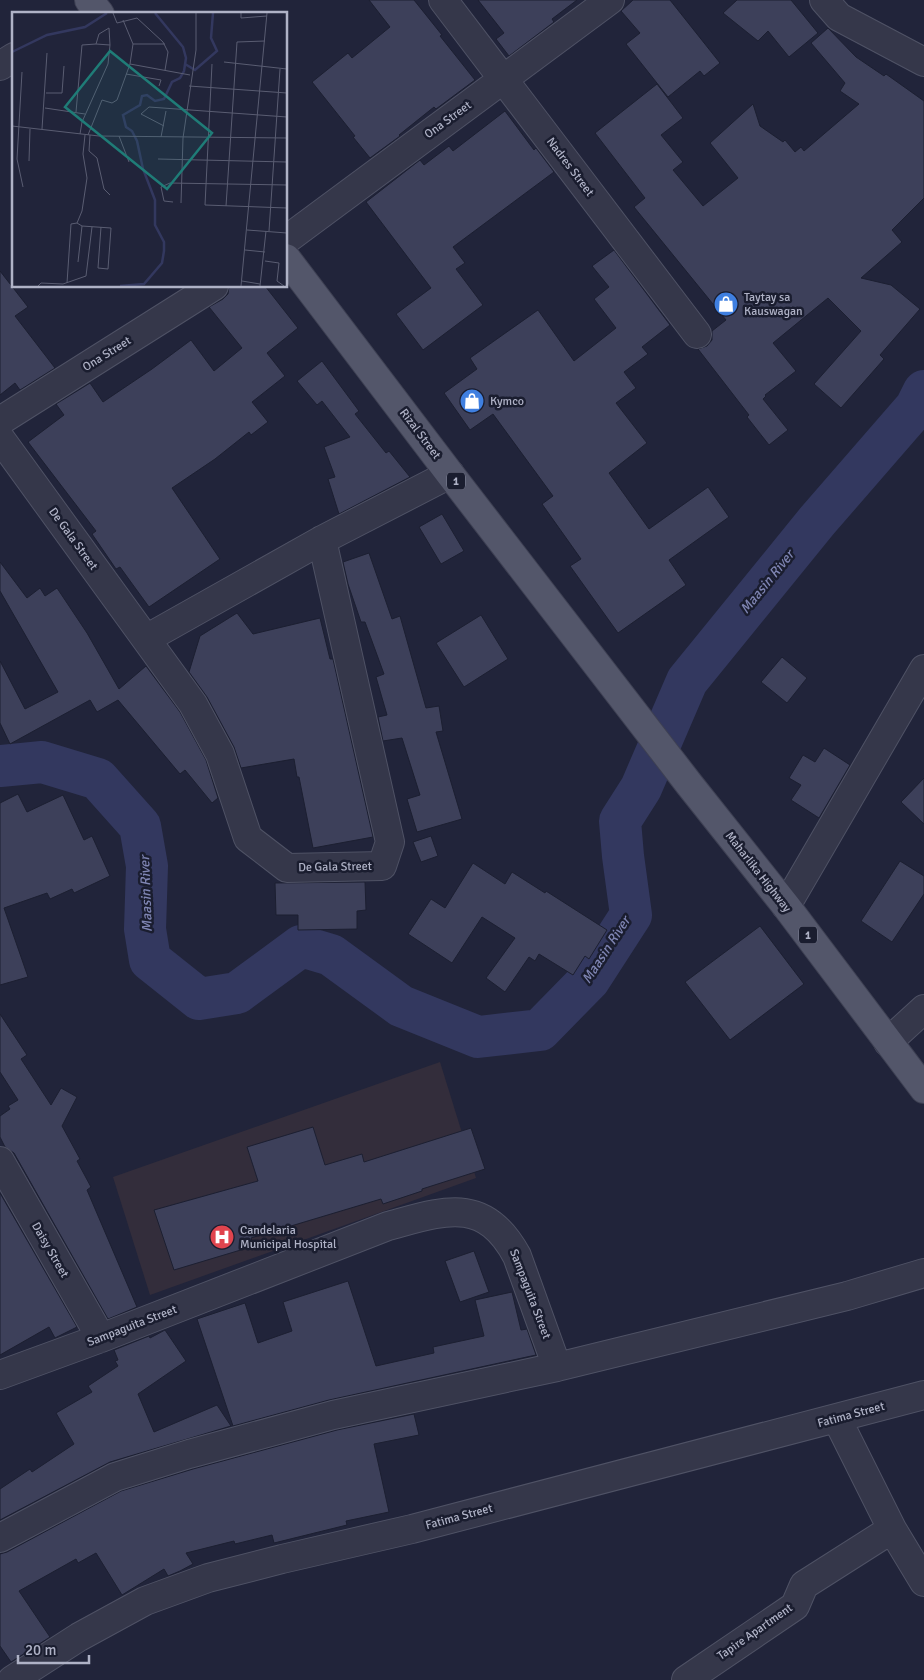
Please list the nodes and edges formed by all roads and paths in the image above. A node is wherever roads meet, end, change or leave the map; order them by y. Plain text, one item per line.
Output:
1 (443, 0) edge
2 (610, 0) edge
3 (824, 0) edge
4 (12, 58) edge
5 (924, 62) edge
6 (0, 66) edge
7 (503, 80) junction
8 (288, 239) edge
9 (288, 261) edge
10 (211, 288) edge
11 (697, 334) dead end
12 (0, 421) edge
13 (0, 438) edge
14 (450, 474) junction
15 (322, 540) junction
16 (146, 640) junction
17 (924, 669) edge
18 (628, 704) joint
19 (786, 906) junction
20 (924, 1010) edge
21 (888, 1042) junction
22 (924, 1089) edge
23 (0, 1161) edge
24 (924, 1273) edge
25 (101, 1338) junction
26 (557, 1367) junction
27 (0, 1375) edge
28 (924, 1395) edge
29 (836, 1419) junction
30 (892, 1529) junction
31 (0, 1538) edge
32 (924, 1582) edge
33 (12, 1680) edge
34 (686, 1680) edge

1 - 7 street, Nadres Street
2 - 7 street, Ona Street
3 - 5 street
4 - 6 street
7 - 8 street, Ona Street
7 - 11 street, Nadres Street
9 - 14 main road, Rizal Street / 1
10 - 12 street, Ona Street
13 - 16 street, De Gala Street
14 - 15 street
14 - 18 main road, Rizal Street / 1
15 - 16 street
15 - 16 street, De Gala Street
17 - 19 street
18 - 19 main road, Maharlika Highway / 1
19 - 21 main road, Maharlika Highway / 1
20 - 21 street
21 - 22 main road, Maharlika Highway / 1
23 - 25 street, Daisy Street
24 - 26 street
25 - 26 street, Sampaguita Street
25 - 27 street, Sampaguita Street
26 - 31 street
28 - 29 street, Fatima Street
29 - 30 street
29 - 33 street, Fatima Street
30 - 32 street
30 - 34 street, Tapire Apartment

